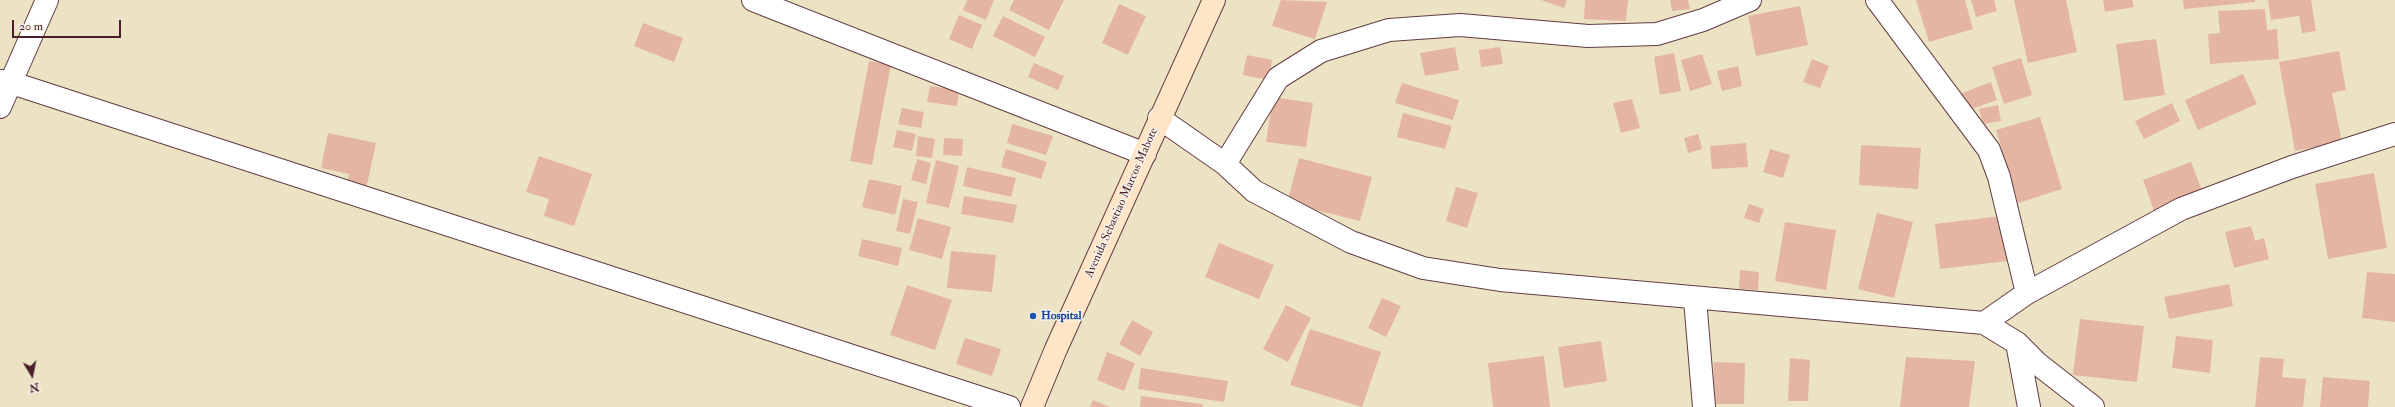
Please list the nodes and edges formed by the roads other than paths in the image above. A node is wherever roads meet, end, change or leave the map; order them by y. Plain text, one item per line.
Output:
1 (47, 0) edge
2 (753, 0) edge
3 (1214, 0) edge
4 (1750, 0) edge
5 (1877, 0) edge
6 (5, 82) edge
7 (0, 107) edge
8 (1159, 118) junction
9 (2395, 134) edge
10 (1145, 154) junction
11 (1225, 164) junction
12 (2027, 293) junction
13 (1695, 298) junction
14 (1984, 323) junction
15 (2017, 343) junction
16 (1009, 407) edge
17 (1032, 407) edge
18 (1704, 407) edge
19 (2029, 407) edge
20 (2093, 407) edge

1 - 6 street
2 - 10 street
3 - 8 main road, Avenida Sebastiao Marcos Mabote
4 - 11 street
5 - 12 street
6 - 7 street
6 - 16 street
8 - 10 main road, Avenida Sebastiao Marcos Mabote
8 - 11 street
9 - 12 street
10 - 17 main road, Avenida Sebastiao Marcos Mabote
11 - 13 street
12 - 14 street
13 - 14 street
13 - 18 street
14 - 15 street
15 - 19 street
15 - 20 street

